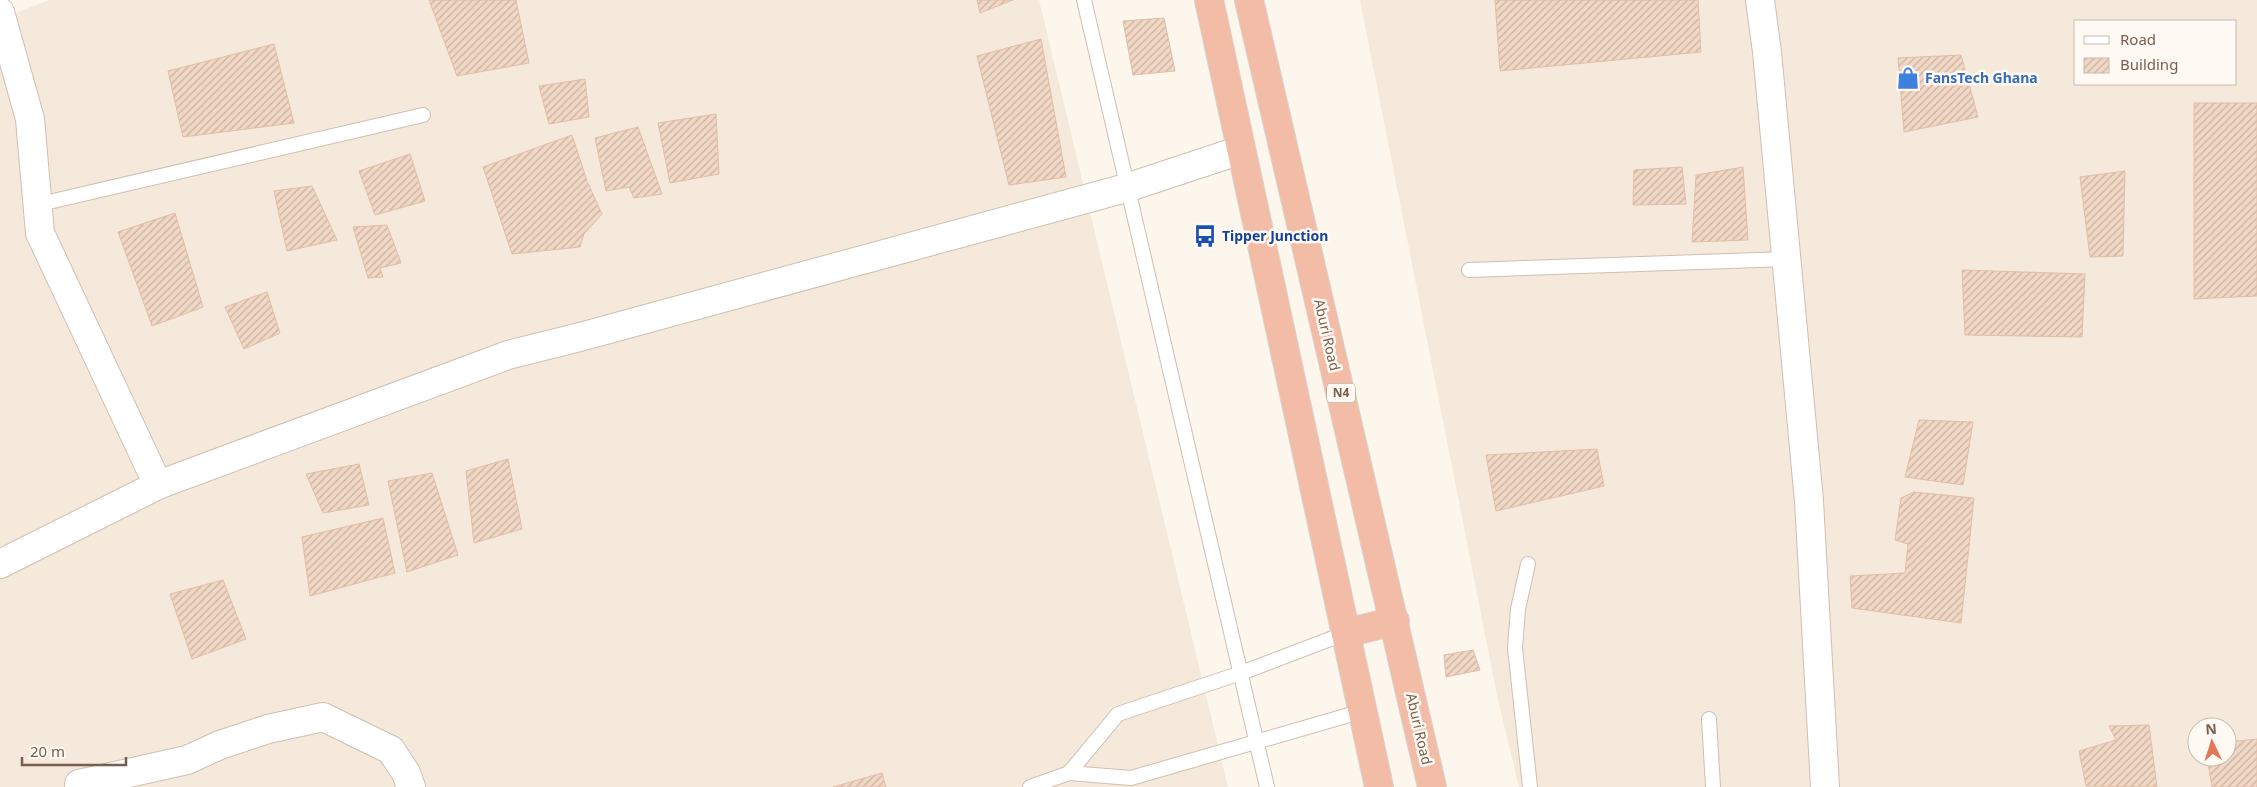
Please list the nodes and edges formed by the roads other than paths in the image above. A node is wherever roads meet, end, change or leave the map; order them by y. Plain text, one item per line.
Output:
1 (1084, 0) edge
2 (1208, 0) edge
3 (1249, 0) edge
4 (1760, 0) edge
5 (0, 12) edge
6 (423, 115) dead end
7 (1241, 150) junction
8 (1126, 188) junction
9 (36, 205) junction
10 (1786, 259) junction
11 (1469, 270) dead end
12 (158, 484) junction
13 (0, 564) edge
14 (1528, 564) dead end
15 (1395, 621) junction
16 (1346, 633) junction
17 (1241, 673) junction
18 (1363, 711) junction
19 (1709, 720) dead end
20 (1257, 742) junction
21 (1069, 773) junction
22 (79, 784) dead end
23 (411, 787) edge
24 (1030, 787) edge
25 (1267, 787) edge
26 (1379, 787) edge
27 (1432, 787) edge
28 (1530, 787) edge
29 (1713, 787) edge
30 (1825, 787) edge

1 - 8 lane
2 - 7 highway
3 - 15 highway, Aburi Road / N4
4 - 10 street
5 - 9 street
6 - 9 lane
7 - 8 street
7 - 16 highway
8 - 12 street
8 - 17 lane
9 - 12 street
10 - 11 lane
10 - 30 street
12 - 13 street
14 - 28 lane
15 - 16 highway
15 - 27 highway, Aburi Road / N4
16 - 17 lane
16 - 18 highway
17 - 20 lane
17 - 21 lane
18 - 20 lane
18 - 26 highway
19 - 29 lane
20 - 21 lane
20 - 25 lane
21 - 24 lane
22 - 23 street

